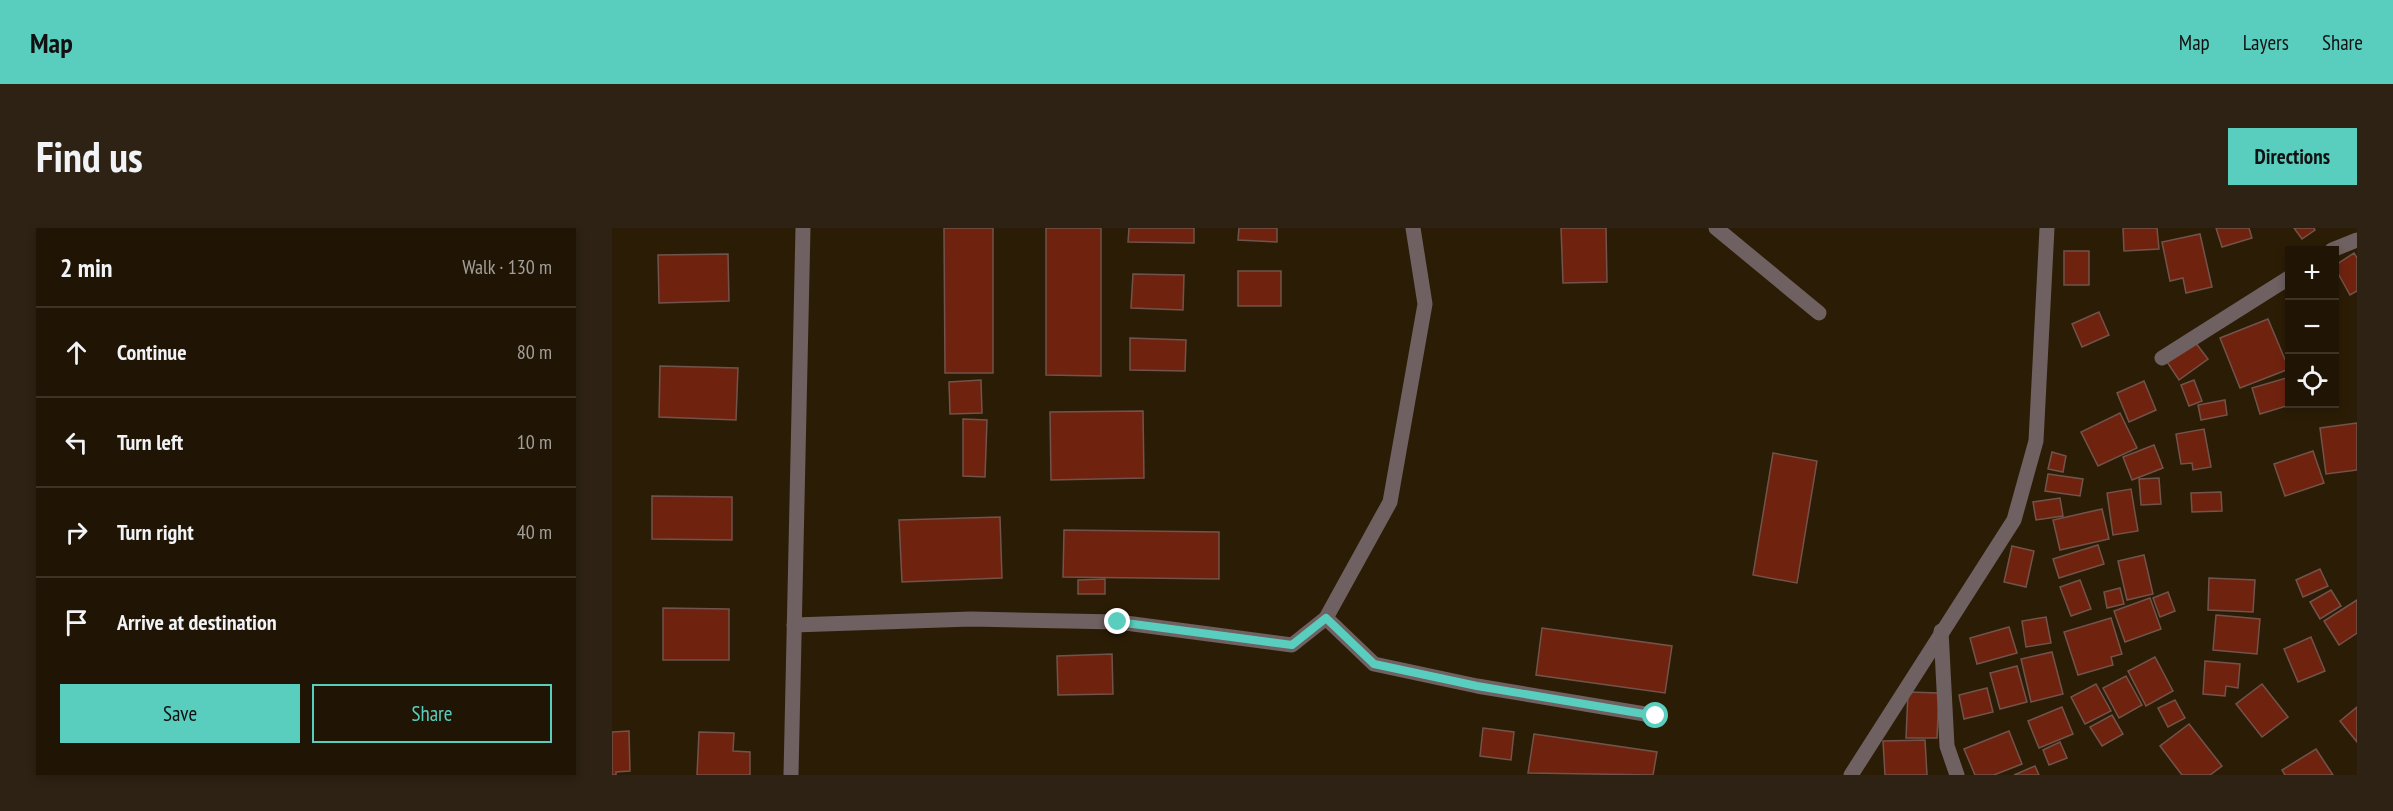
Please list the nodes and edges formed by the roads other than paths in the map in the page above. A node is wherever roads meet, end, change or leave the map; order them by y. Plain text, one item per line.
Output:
1 (803, 228) edge
2 (1413, 228) edge
3 (1716, 228) edge
4 (2047, 228) edge
5 (2357, 240) edge
6 (2339, 247) edge
7 (2285, 281) edge
8 (1819, 313) dead end
9 (2162, 358) dead end
10 (1326, 618) junction
11 (794, 626) junction
12 (1941, 630) junction
13 (1656, 716) dead end
14 (791, 775) edge
15 (1851, 775) edge
16 (1957, 775) edge

1 - 11 street
2 - 10 street
3 - 8 street
4 - 12 street
5 - 6 street
7 - 9 street
10 - 11 street
10 - 13 street
11 - 14 street
12 - 15 street
12 - 16 street

